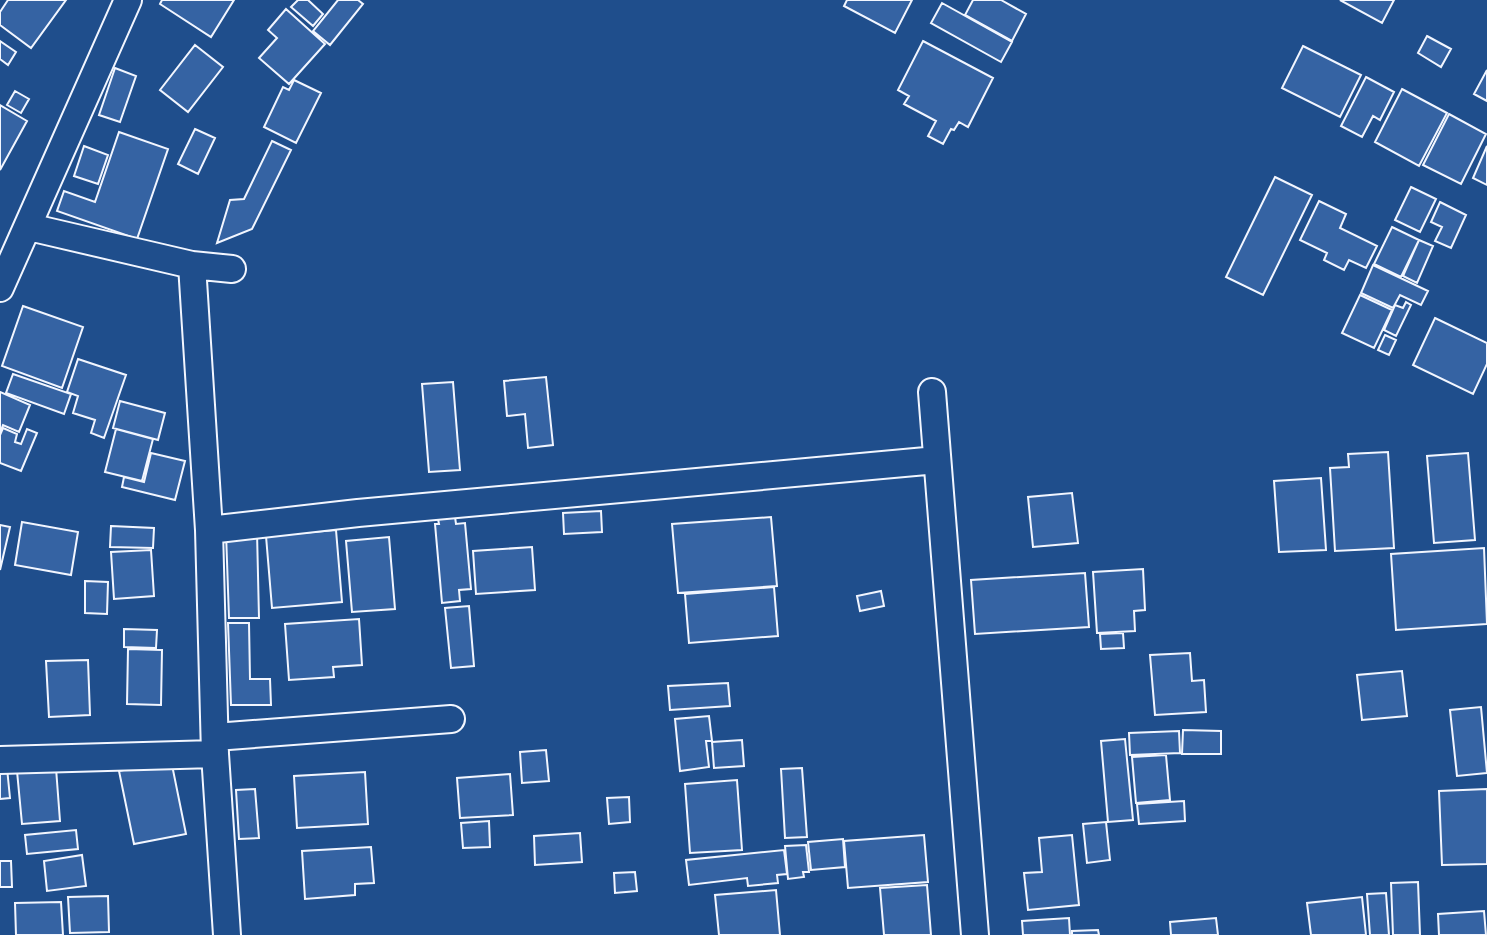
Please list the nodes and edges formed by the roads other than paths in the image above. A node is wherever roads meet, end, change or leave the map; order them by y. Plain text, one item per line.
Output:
1 (128, 0) edge
2 (29, 227) junction
3 (192, 265) junction
4 (232, 269) dead end
5 (0, 288) edge
6 (932, 392) dead end
7 (937, 460) junction
8 (209, 530) junction
9 (451, 719) dead end
10 (215, 746) junction
11 (0, 760) edge
12 (227, 935) edge
13 (975, 935) edge

1 - 2 street
2 - 3 street
2 - 5 street
3 - 4 street
3 - 8 street
6 - 7 street
7 - 8 street
7 - 13 street
8 - 10 street
9 - 10 street
10 - 11 street
10 - 12 street

